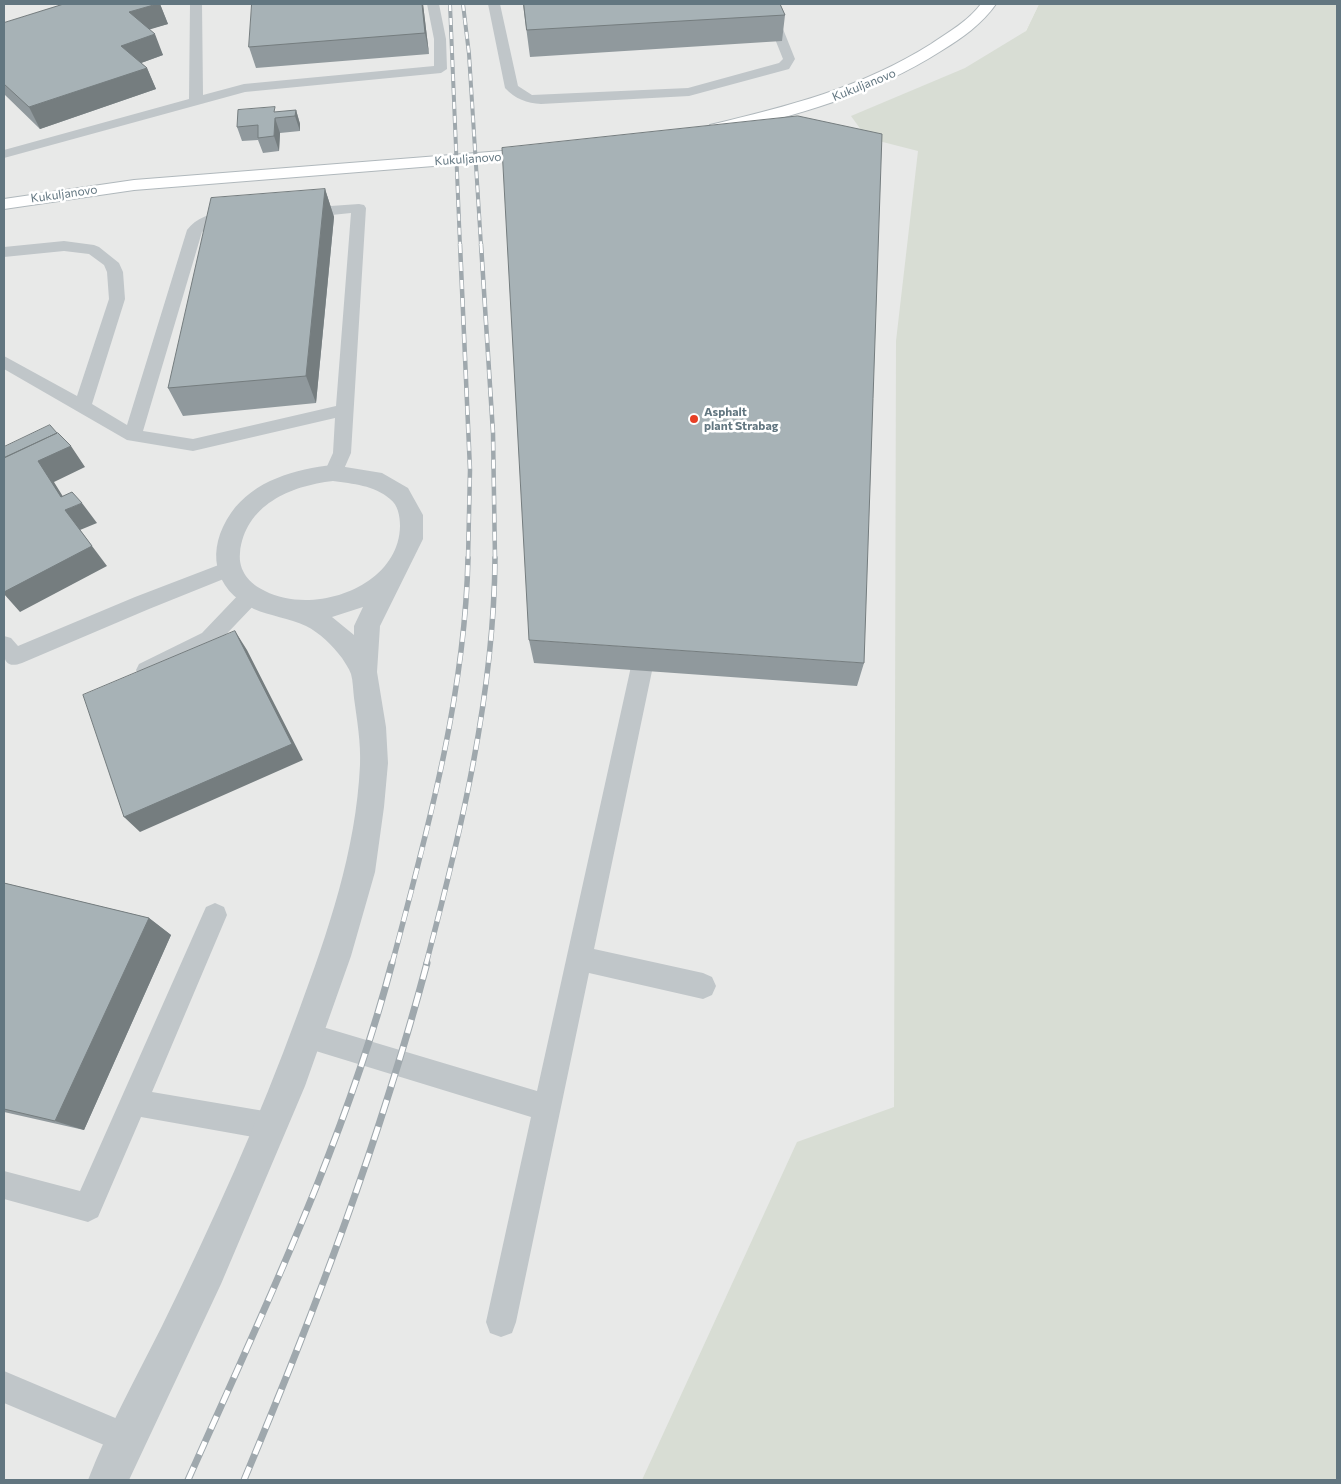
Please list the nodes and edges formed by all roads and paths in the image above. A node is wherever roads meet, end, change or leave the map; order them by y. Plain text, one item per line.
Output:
1 (196, 4) edge
2 (433, 4) edge
3 (494, 4) edge
4 (767, 4) edge
5 (989, 4) edge
6 (196, 100) junction
7 (700, 132) edge
8 (558, 152) edge
9 (4, 154) edge
10 (4, 204) edge
11 (289, 214) edge
12 (250, 216) edge
13 (4, 252) edge
14 (4, 362) edge
15 (82, 407) junction
16 (345, 410) junction
17 (132, 436) junction
18 (333, 473) junction
19 (229, 569) junction
20 (396, 572) junction
21 (250, 596) junction
22 (279, 608) junction
23 (646, 624) edge
24 (4, 644) edge
25 (364, 672) junction
26 (127, 680) edge
27 (215, 915) dead end
28 (580, 958) junction
29 (703, 986) dead end
30 (306, 1035) junction
31 (133, 1102) junction
32 (547, 1108) junction
33 (270, 1126) junction
34 (4, 1185) edge
35 (501, 1322) dead end
36 (4, 1387) edge
37 (128, 1439) junction
38 (108, 1480) edge

1 - 6 lane
2 - 6 lane
3 - 4 lane
5 - 7 main road, Kukuljanovo
6 - 9 lane
8 - 10 main road, Kukuljanovo
11 - 16 lane
12 - 17 lane
13 - 15 lane
14 - 15 lane
15 - 17 lane
16 - 17 lane
16 - 18 lane
18 - 19 street
18 - 20 street
19 - 21 street
19 - 24 lane
20 - 22 street
20 - 25 street
21 - 22 street
21 - 26 lane
22 - 25 street
23 - 28 lane
25 - 30 street
27 - 31 lane
28 - 29 lane
28 - 32 lane
30 - 32 lane
30 - 33 street
31 - 33 lane
31 - 34 lane
32 - 35 lane
33 - 37 street
36 - 37 lane
37 - 38 street

